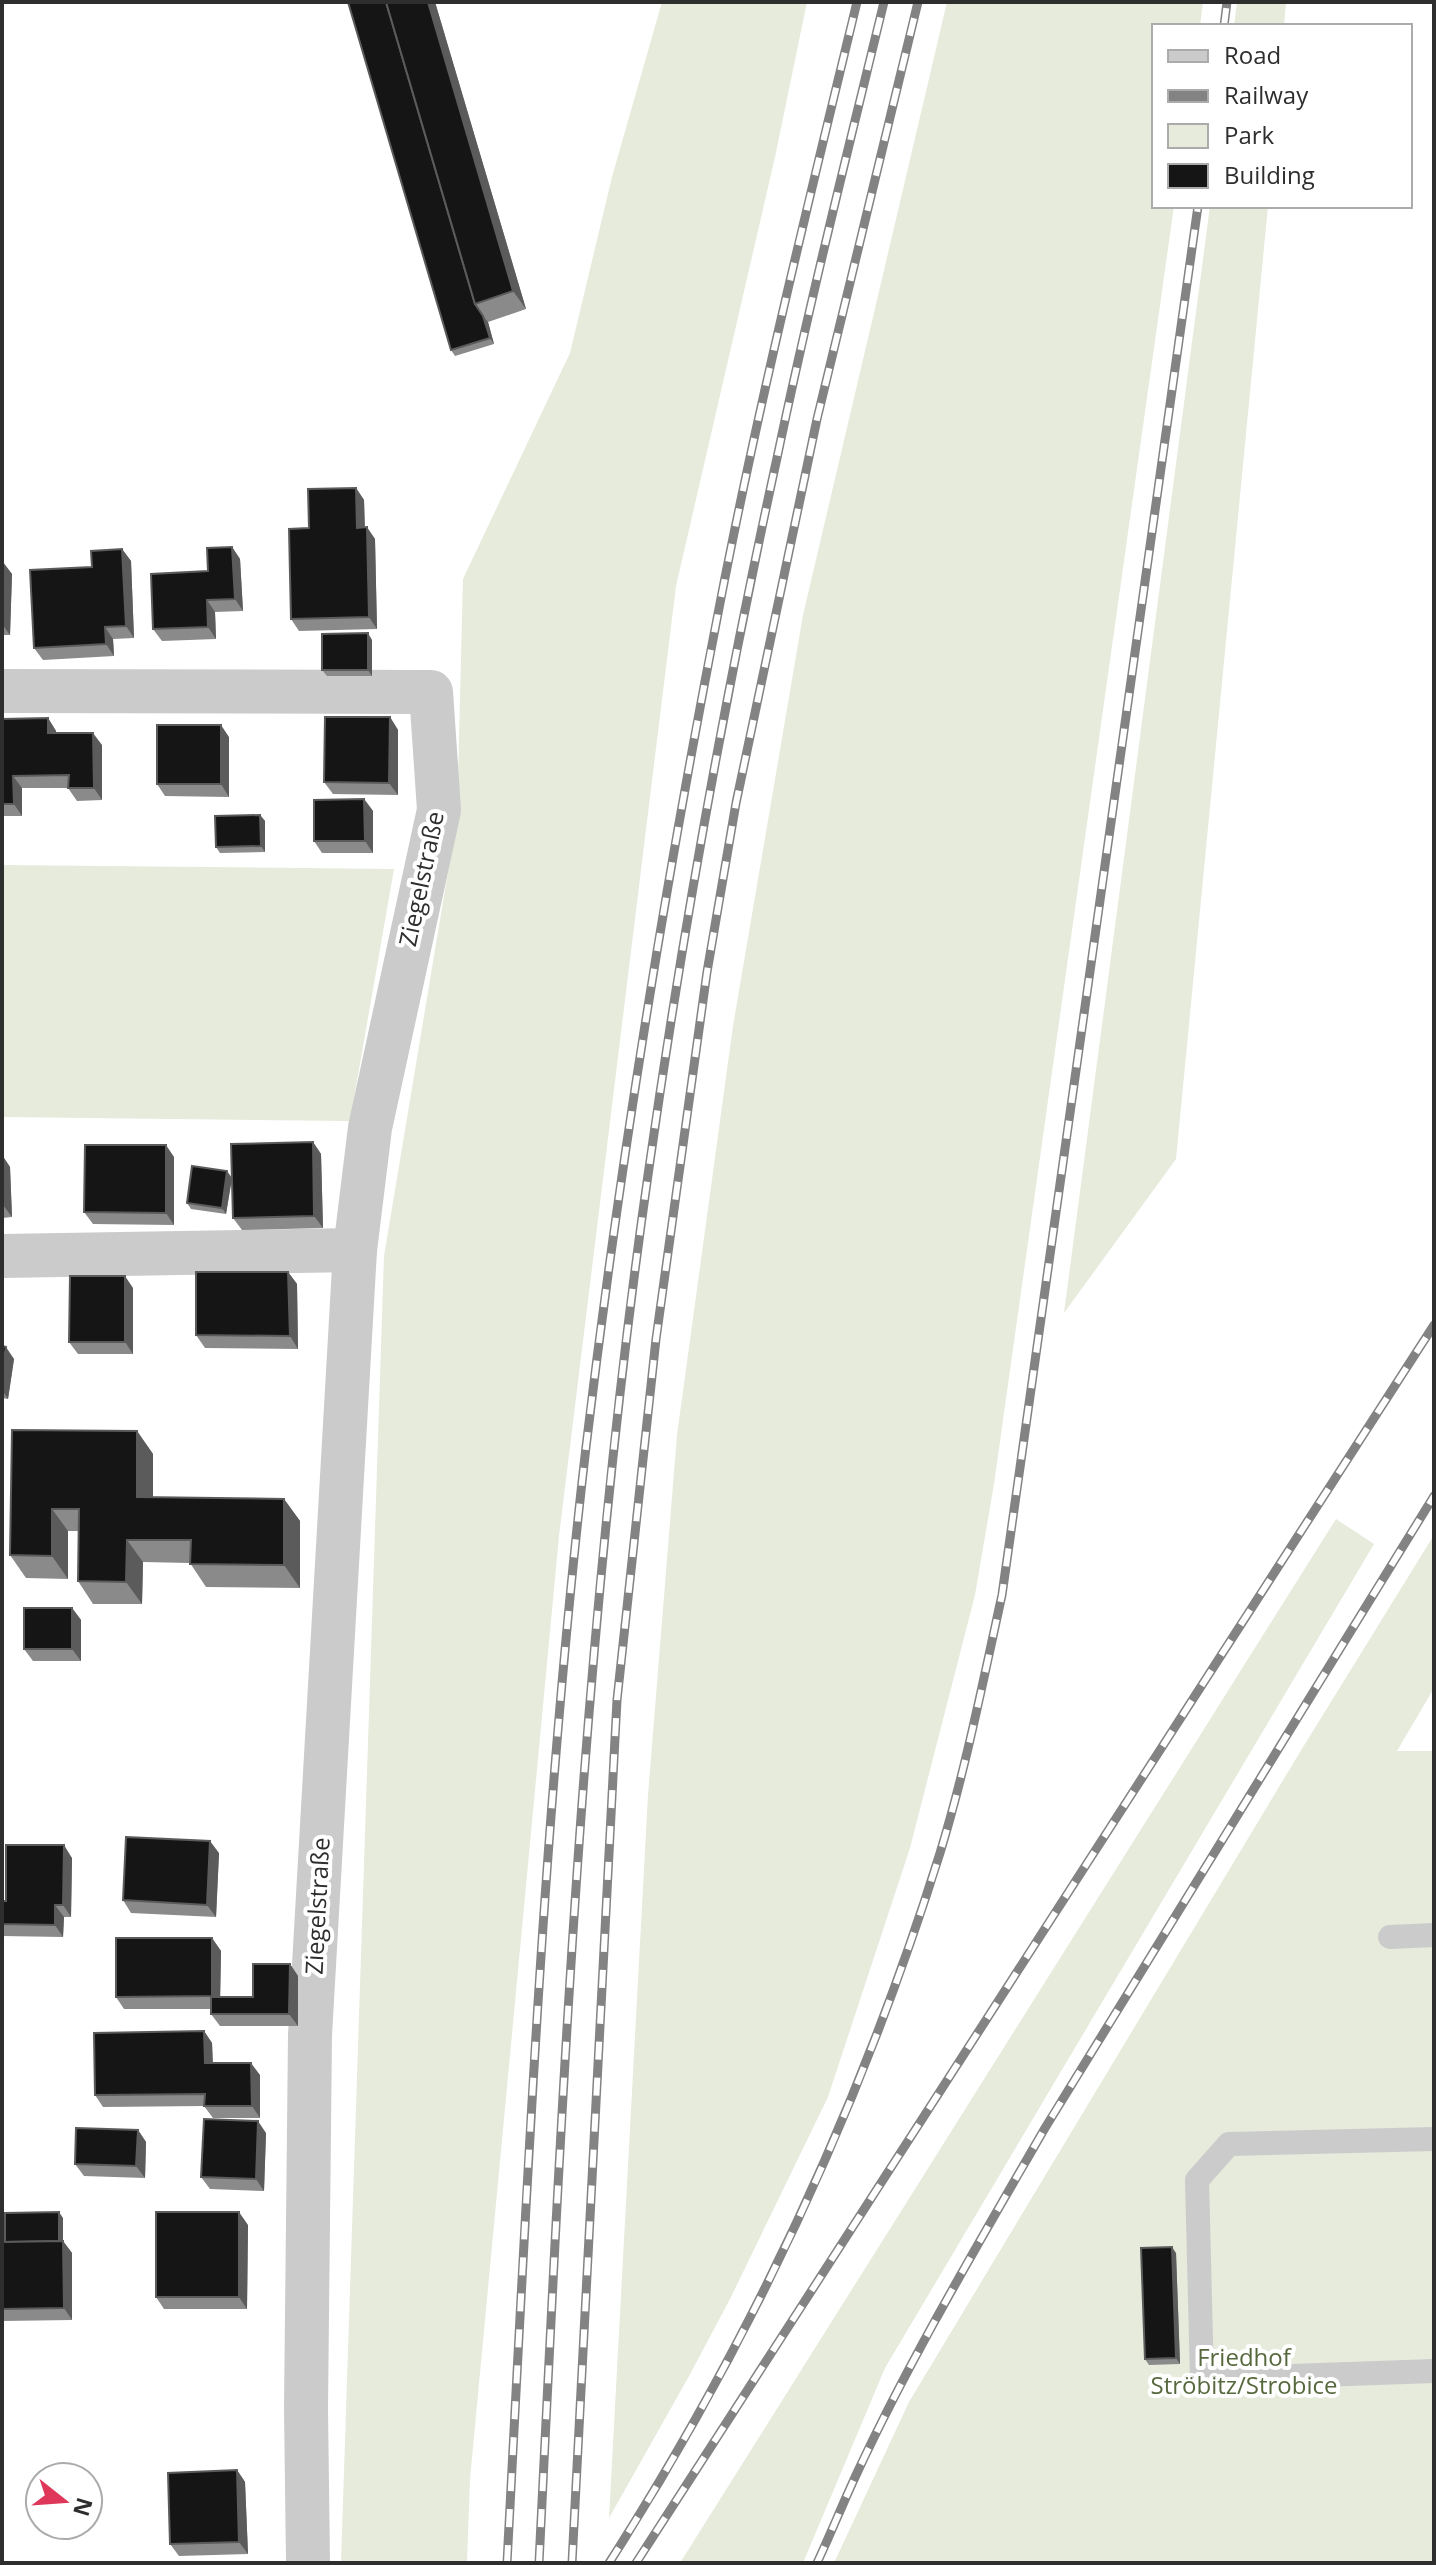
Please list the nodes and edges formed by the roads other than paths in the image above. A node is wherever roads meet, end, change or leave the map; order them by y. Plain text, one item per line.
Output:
1 (2, 691) edge
2 (355, 1250) junction
3 (2, 1256) edge
4 (1434, 1935) edge
5 (1390, 1937) dead end
6 (1434, 2139) edge
7 (1434, 2371) edge
8 (308, 2563) edge

1 - 2 street, Ziegelstraße
2 - 3 street
2 - 8 street, Ziegelstraße
4 - 5 lane
6 - 7 lane

